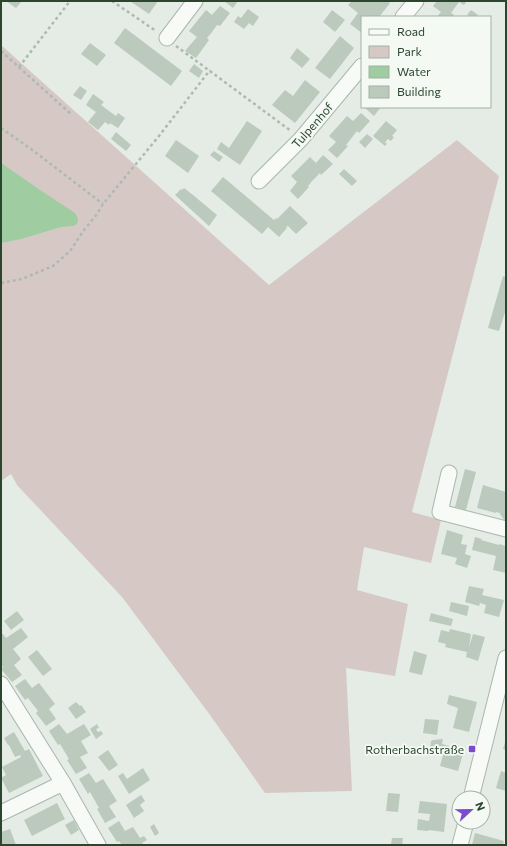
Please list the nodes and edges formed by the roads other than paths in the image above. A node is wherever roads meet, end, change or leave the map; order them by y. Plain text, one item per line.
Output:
1 (195, 1) edge
2 (416, 1) edge
3 (404, 16) edge
4 (166, 38) dead end
5 (361, 67) edge
6 (259, 181) dead end
7 (449, 473) dead end
8 (506, 530) edge
9 (505, 666) edge
10 (1, 684) edge
11 (63, 783) junction
12 (473, 790) edge
13 (1, 813) edge
14 (464, 830) edge
15 (98, 845) edge
16 (460, 845) edge

1 - 4 street
2 - 3 street
5 - 6 street, Tulpenhof
7 - 8 street
9 - 12 street
10 - 11 street
11 - 13 street
11 - 15 street
14 - 16 street

